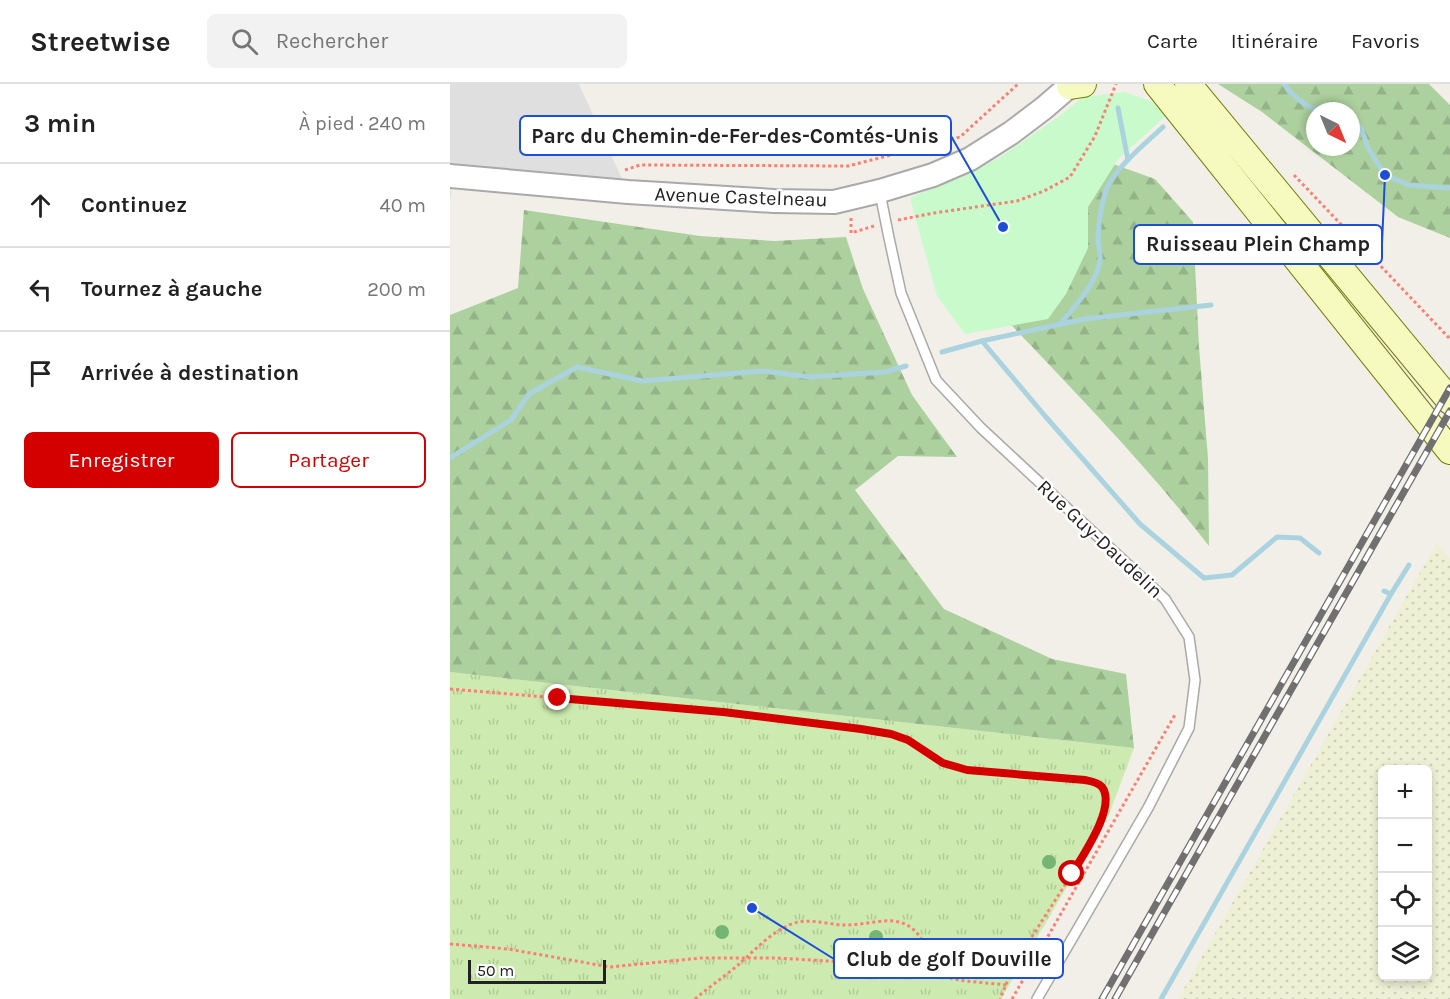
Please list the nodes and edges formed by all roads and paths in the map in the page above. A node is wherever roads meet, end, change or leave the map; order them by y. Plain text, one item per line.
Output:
1 (1018, 84) edge
2 (1116, 84) edge
3 (1136, 84) edge
4 (1075, 85) edge
5 (1172, 89) edge
6 (623, 171) dead end
7 (1294, 175) dead end
8 (450, 176) edge
9 (880, 191) junction
10 (886, 223) junction
11 (1450, 339) edge
12 (1450, 401) edge
13 (1450, 451) edge
14 (450, 689) edge
15 (1178, 710) dead end
16 (450, 944) edge
17 (926, 970) junction
18 (1006, 985) junction
19 (695, 999) edge
20 (1000, 999) edge
21 (1012, 999) edge
22 (1037, 999) edge

1 - 6 path
2 - 10 path
3 - 5 main road
4 - 9 street, Avenue Castelneau
5 - 12 main road
5 - 13 main road
7 - 11 path
8 - 9 street, Avenue Castelneau
9 - 10 lane, Rue Guy-Daudelin
10 - 22 lane, Rue Guy-Daudelin
14 - 18 path
15 - 21 path
16 - 17 path
17 - 18 path
17 - 19 path
18 - 20 path

